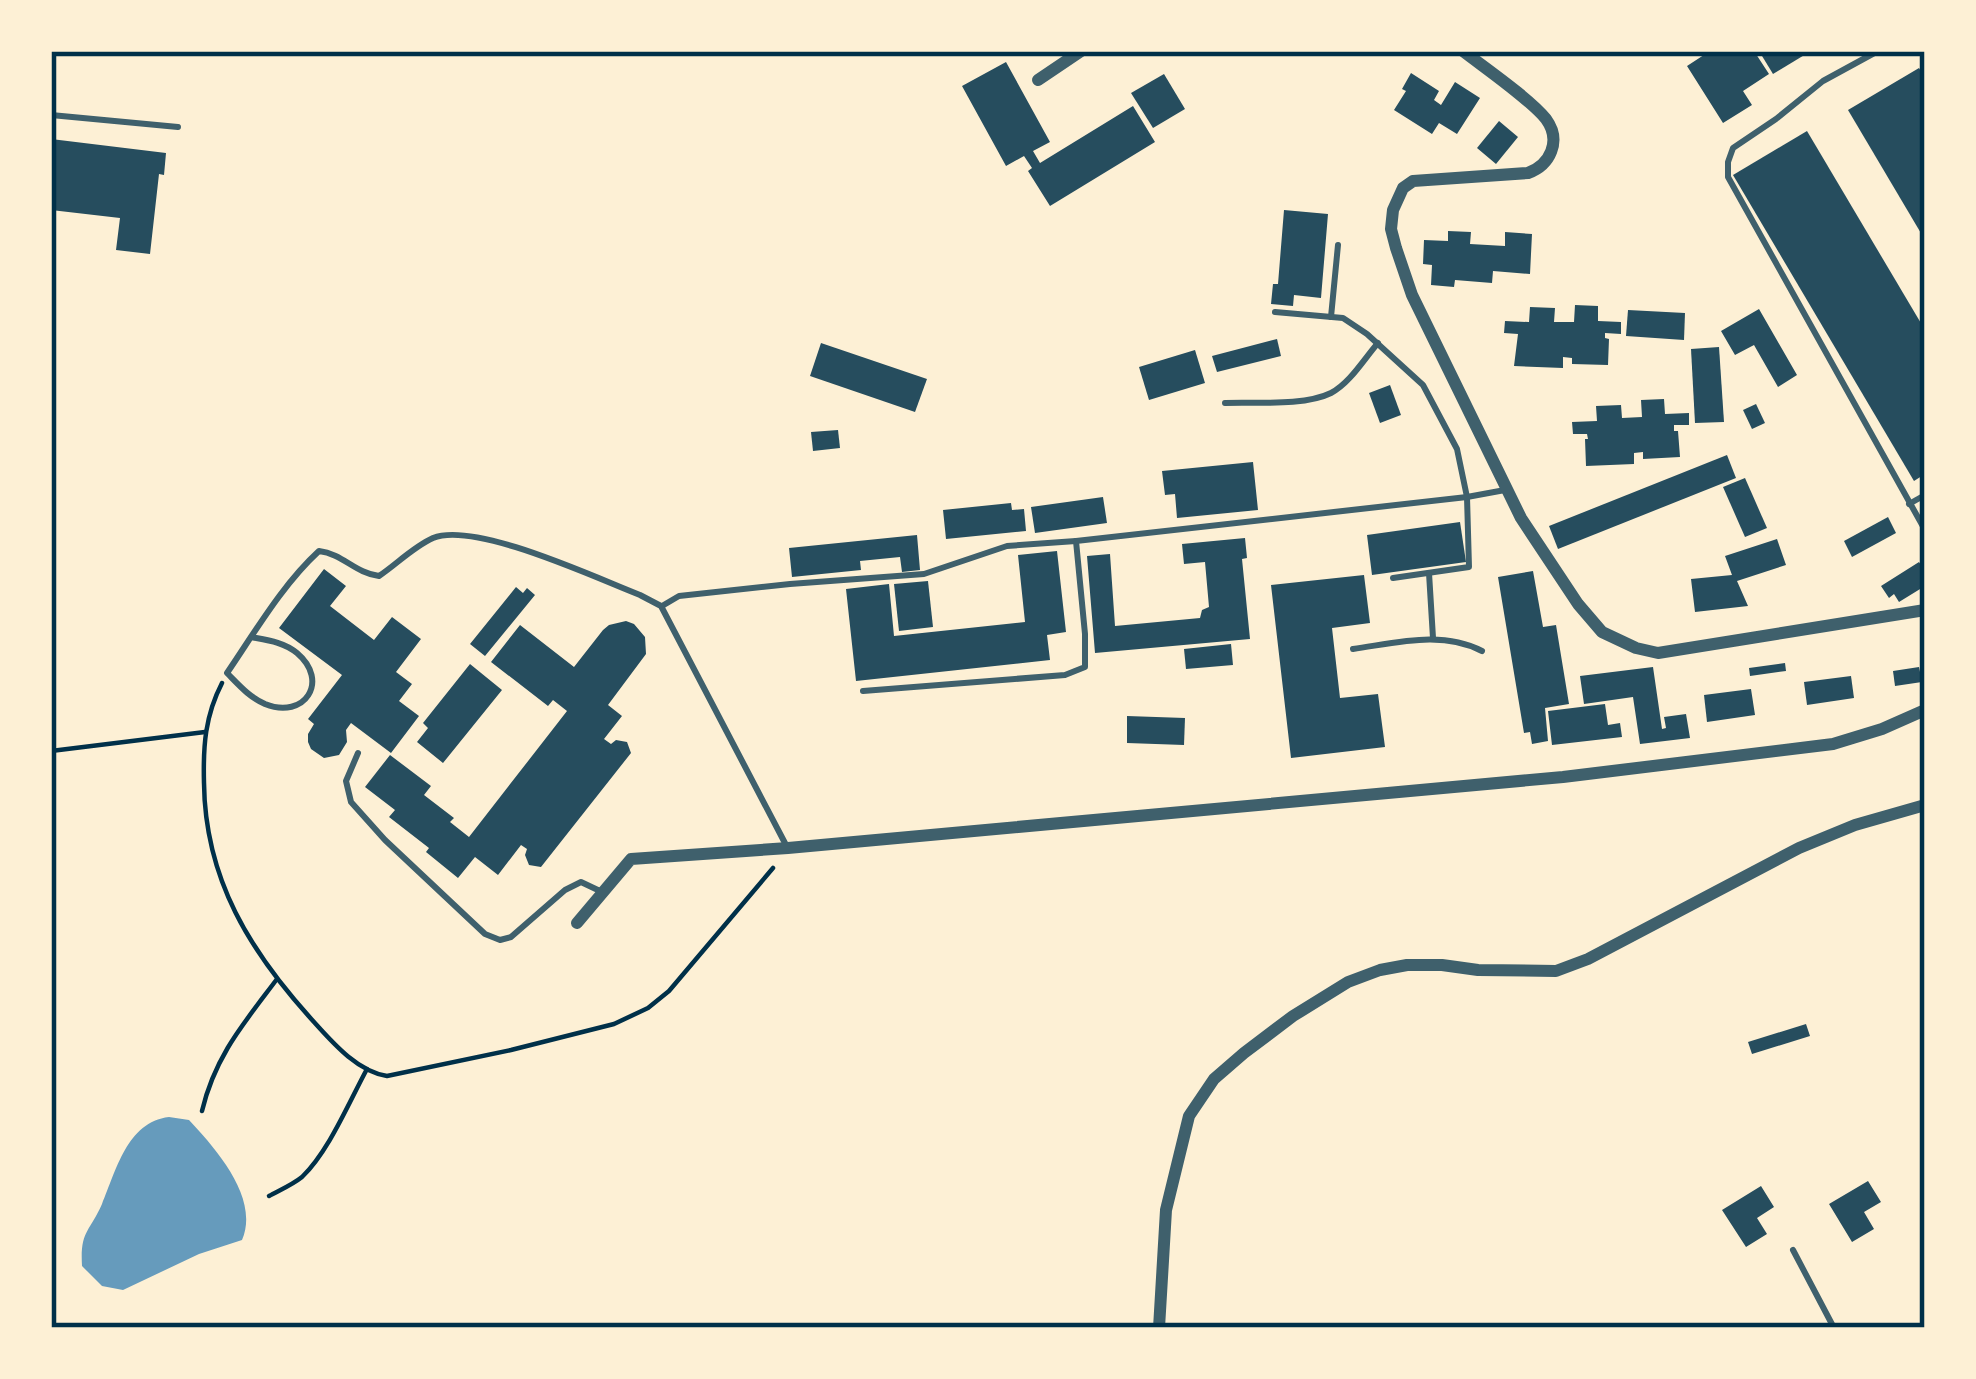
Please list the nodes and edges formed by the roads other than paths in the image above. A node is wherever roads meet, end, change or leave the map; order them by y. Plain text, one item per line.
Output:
1 (1081, 51) edge
2 (1463, 51) edge
3 (1878, 51) edge
4 (1038, 80) dead end
5 (51, 116) edge
6 (178, 127) dead end
7 (1338, 244) dead end
8 (1275, 312) dead end
9 (1331, 317) junction
10 (1378, 343) junction
11 (1226, 403) dead end
12 (1508, 489) junction
13 (1925, 495) edge
14 (1467, 497) junction
15 (1909, 504) junction
16 (1925, 530) edge
17 (1076, 541) junction
18 (1429, 573) junction
19 (1393, 578) dead end
20 (661, 606) junction
21 (1925, 610) edge
22 (251, 637) junction
23 (1433, 638) junction
24 (1353, 649) dead end
25 (1482, 650) dead end
26 (863, 691) dead end
27 (1925, 710) edge
28 (358, 753) dead end
29 (1925, 805) edge
30 (788, 848) junction
31 (603, 893) junction
32 (577, 923) dead end
33 (1793, 1250) dead end
34 (1160, 1328) edge
35 (1834, 1328) edge

1 - 4 street
2 - 12 street
3 - 15 lane
5 - 6 lane
7 - 9 lane
8 - 9 lane
9 - 10 lane
10 - 11 lane
10 - 14 lane
12 - 14 lane
12 - 21 street
13 - 15 lane
14 - 17 lane
14 - 18 lane
15 - 16 lane
17 - 20 lane
17 - 26 lane
18 - 19 lane
18 - 23 lane
20 - 22 lane
20 - 30 lane
22 - 22 lane
23 - 24 lane
23 - 25 lane
27 - 30 street
28 - 31 lane
29 - 34 street
30 - 31 street
31 - 32 street
33 - 35 lane

